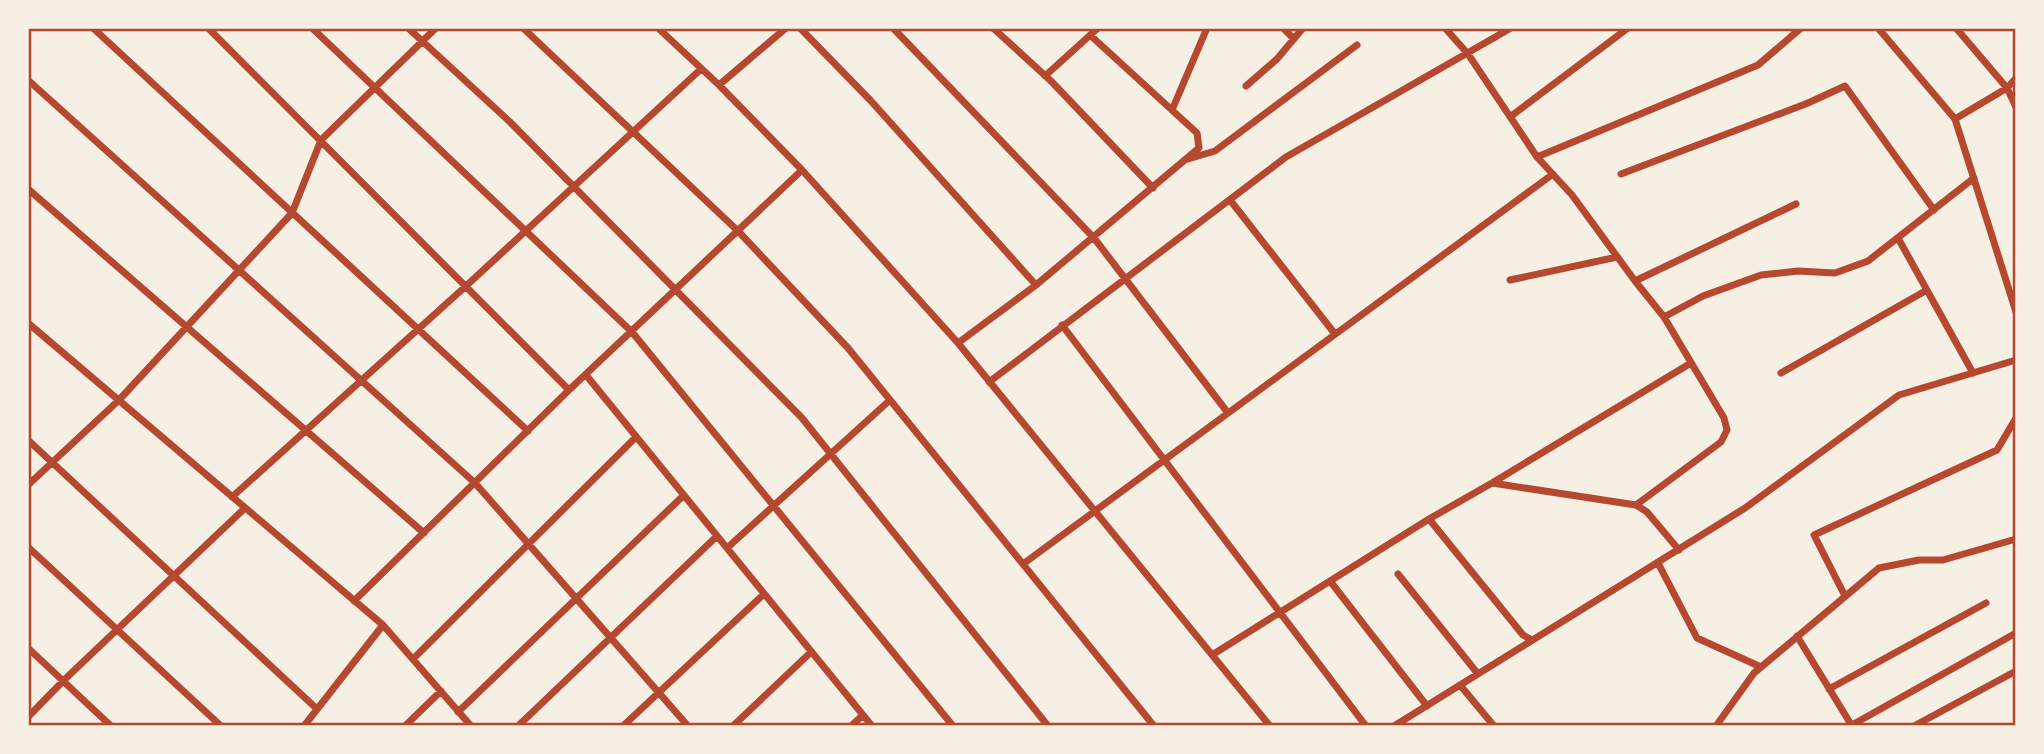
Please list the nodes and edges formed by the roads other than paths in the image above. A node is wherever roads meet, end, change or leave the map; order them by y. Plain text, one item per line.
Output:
1 (93, 28) edge
2 (208, 28) edge
3 (312, 28) edge
4 (408, 28) edge
5 (436, 28) edge
6 (523, 28) edge
7 (658, 28) edge
8 (672, 28) edge
9 (786, 28) edge
10 (800, 28) edge
11 (893, 28) edge
12 (993, 28) edge
13 (1098, 28) edge
14 (1208, 28) edge
15 (1283, 28) edge
16 (1303, 28) edge
17 (1511, 28) edge
18 (1628, 28) edge
19 (1801, 28) edge
20 (1878, 28) edge
21 (1956, 28) edge
22 (1450, 30) edge
23 (665, 35) junction
24 (1090, 35) junction
25 (1294, 39) junction
26 (422, 41) junction
27 (1357, 45) dead end
28 (1468, 54) junction
29 (701, 69) junction
30 (1045, 76) junction
31 (2016, 78) edge
32 (28, 80) edge
33 (719, 85) junction
34 (1246, 86) dead end
35 (375, 88) junction
36 (2007, 88) junction
37 (2016, 107) edge
38 (1172, 110) junction
39 (1510, 117) junction
40 (1955, 119) junction
41 (634, 133) junction
42 (321, 140) junction
43 (1537, 157) junction
44 (1185, 160) junction
45 (802, 170) junction
46 (1553, 174) junction
47 (1622, 174) dead end
48 (1974, 178) junction
49 (574, 187) junction
50 (1153, 188) junction
51 (28, 189) edge
52 (1230, 200) junction
53 (1796, 204) dead end
54 (1934, 210) junction
55 (292, 213) junction
56 (527, 230) junction
57 (738, 231) junction
58 (1094, 238) junction
59 (1898, 238) junction
60 (1617, 257) junction
61 (239, 270) junction
62 (1126, 280) junction
63 (1510, 280) dead end
64 (1634, 281) junction
65 (1036, 285) junction
66 (466, 286) junction
67 (676, 290) junction
68 (1927, 290) junction
69 (2016, 312) edge
70 (1664, 317) junction
71 (28, 323) edge
72 (1062, 325) junction
73 (187, 327) junction
74 (418, 329) junction
75 (632, 332) junction
76 (1335, 334) junction
77 (958, 343) junction
78 (2016, 360) edge
79 (1691, 363) junction
80 (1781, 373) dead end
81 (1973, 373) junction
82 (586, 375) junction
83 (361, 381) junction
84 (989, 382) junction
85 (569, 390) junction
86 (118, 400) junction
87 (890, 400) junction
88 (1228, 413) junction
89 (2016, 418) edge
90 (306, 430) junction
91 (528, 431) junction
92 (636, 437) junction
93 (28, 440) edge
94 (831, 454) junction
95 (1165, 460) junction
96 (52, 462) junction
97 (475, 483) junction
98 (1492, 484) junction
99 (28, 485) edge
100 (684, 495) junction
101 (232, 497) junction
102 (774, 505) junction
103 (1636, 505) junction
104 (245, 508) junction
105 (1095, 511) junction
106 (1429, 519) junction
107 (424, 533) junction
108 (717, 536) junction
109 (2016, 539) edge
110 (528, 544) junction
111 (28, 547) edge
112 (727, 548) junction
113 (1679, 550) junction
114 (1658, 563) junction
115 (1023, 564) junction
116 (1398, 574) dead end
117 (174, 576) junction
118 (1330, 581) junction
119 (764, 594) junction
120 (1845, 596) junction
121 (576, 599) junction
122 (355, 601) junction
123 (1986, 603) dead end
124 (1281, 612) junction
125 (383, 625) junction
126 (117, 629) junction
127 (2016, 633) edge
128 (1797, 636) junction
129 (610, 638) junction
130 (1532, 640) junction
131 (28, 648) edge
132 (811, 652) junction
133 (1212, 655) junction
134 (413, 659) junction
135 (1761, 667) junction
136 (2016, 671) edge
137 (1478, 674) junction
138 (63, 681) junction
139 (1460, 685) junction
140 (1829, 689) junction
141 (441, 691) junction
142 (659, 692) junction
143 (1427, 706) junction
144 (317, 709) junction
145 (458, 712) junction
146 (863, 715) junction
147 (28, 717) edge
148 (111, 726) edge
149 (221, 726) edge
150 (304, 726) edge
151 (405, 726) edge
152 (471, 726) edge
153 (518, 726) edge
154 (623, 726) edge
155 (688, 726) edge
156 (733, 726) edge
157 (851, 726) edge
158 (872, 726) edge
159 (953, 726) edge
160 (1048, 726) edge
161 (1154, 726) edge
162 (1270, 726) edge
163 (1366, 726) edge
164 (1394, 726) edge
165 (1494, 726) edge
166 (1716, 726) edge
167 (1852, 726) edge
168 (1914, 726) edge

1 - 55 street
2 - 42 street
3 - 35 street
4 - 26 street
5 - 26 street
6 - 41 street
7 - 23 street
8 - 23 street
9 - 33 street
10 - 65 street
11 - 58 street
12 - 30 street
13 - 24 street
14 - 38 street
15 - 25 street
16 - 25 street
17 - 28 street
18 - 39 street
19 - 43 street
20 - 40 street
21 - 36 street
22 - 28 street
23 - 29 street
24 - 30 street
24 - 38 street
25 - 34 street
26 - 35 street
26 - 49 street
27 - 44 street
28 - 39 street
28 - 52 street
29 - 33 street
29 - 41 street
30 - 50 street
31 - 36 street
32 - 61 street
33 - 45 street
35 - 42 street
35 - 56 street
36 - 37 street
36 - 40 street
38 - 44 street
39 - 43 street
40 - 48 street
41 - 49 street
41 - 57 street
42 - 55 street
42 - 66 street
43 - 46 street
44 - 50 street
45 - 57 street
45 - 77 street
46 - 60 street
46 - 76 street
47 - 54 street
48 - 54 street
48 - 69 street
49 - 56 street
49 - 67 street
50 - 58 street
51 - 73 street
52 - 62 street
52 - 76 street
53 - 64 street
54 - 59 street
55 - 61 street
55 - 74 street
56 - 66 street
56 - 75 street
57 - 67 street
57 - 87 street
58 - 62 street
58 - 65 street
59 - 68 street
59 - 70 street
60 - 63 street
60 - 64 street
61 - 73 street
61 - 83 street
62 - 72 street
62 - 88 street
64 - 70 street
65 - 77 street
66 - 74 street
66 - 85 street
67 - 75 street
67 - 94 street
68 - 80 street
68 - 81 street
70 - 79 street
71 - 86 street
72 - 84 street
72 - 95 street
73 - 86 street
73 - 90 street
74 - 83 street
74 - 91 street
75 - 82 street
75 - 102 street
76 - 88 street
77 - 84 street
78 - 81 street
79 - 98 street
79 - 103 street
81 - 113 street
82 - 85 street
82 - 92 street
83 - 90 street
83 - 97 street
84 - 105 street
85 - 91 street
86 - 96 street
86 - 101 street
87 - 94 street
87 - 115 street
88 - 95 street
89 - 120 street
90 - 101 street
90 - 107 street
91 - 97 street
92 - 100 street
92 - 110 street
93 - 96 street
94 - 102 street
94 - 160 street
95 - 105 street
95 - 124 street
96 - 99 street
96 - 117 street
97 - 107 street
97 - 110 street
98 - 103 street
98 - 106 street
100 - 108 street
100 - 121 street
101 - 104 street
102 - 112 street
102 - 159 street
103 - 113 street
104 - 117 street
104 - 122 street
105 - 115 street
105 - 133 street
106 - 118 street
106 - 130 street
107 - 122 street
108 - 112 street
108 - 129 street
109 - 120 street
110 - 121 street
110 - 134 street
111 - 126 street
112 - 119 street
113 - 114 street
114 - 130 street
114 - 135 street
115 - 161 street
116 - 137 street
117 - 126 street
117 - 144 street
118 - 124 street
118 - 143 street
119 - 132 street
119 - 142 street
120 - 128 street
121 - 129 street
121 - 145 street
122 - 125 street
123 - 140 street
124 - 133 street
124 - 163 street
125 - 134 street
125 - 144 street
126 - 138 street
126 - 149 street
127 - 167 street
128 - 135 street
128 - 140 street
129 - 142 street
129 - 153 street
130 - 137 street
131 - 138 street
132 - 146 street
132 - 156 street
133 - 162 street
134 - 141 street
135 - 166 street
136 - 168 street
137 - 139 street
138 - 147 street
138 - 148 street
139 - 143 street
139 - 165 street
140 - 167 street
141 - 145 street
141 - 151 street
142 - 154 street
142 - 155 street
143 - 164 street
144 - 150 street
145 - 152 street
146 - 157 street
146 - 158 street

